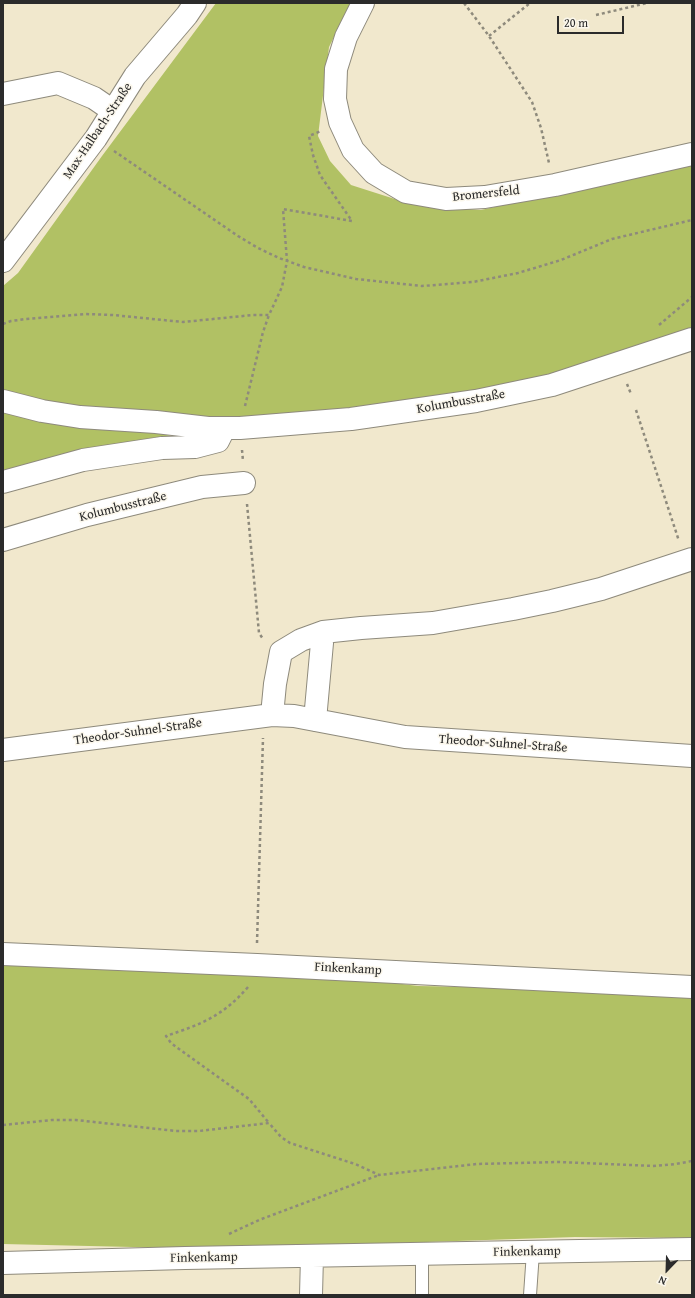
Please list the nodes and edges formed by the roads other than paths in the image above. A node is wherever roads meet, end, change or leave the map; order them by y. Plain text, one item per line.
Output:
1 (195, 3) edge
2 (362, 3) edge
3 (3, 94) edge
4 (113, 111) junction
5 (692, 154) edge
6 (3, 261) edge
7 (692, 339) edge
8 (3, 401) edge
9 (237, 429) junction
10 (244, 475) road end
11 (3, 482) edge
12 (3, 540) edge
13 (689, 560) edge
14 (323, 632) junction
15 (268, 715) junction
16 (315, 720) junction
17 (3, 750) edge
18 (692, 756) edge
19 (3, 954) edge
20 (692, 987) edge
21 (692, 1249) edge
22 (533, 1252) junction
23 (422, 1254) junction
24 (312, 1256) junction
25 (3, 1263) edge
26 (311, 1295) edge
27 (422, 1295) edge
28 (530, 1295) edge

1 - 4 street, Max-Halbach-Straße
2 - 5 street, Bromersfeld
3 - 4 street
4 - 6 street, Max-Halbach-Straße
7 - 9 street, Kolumbusstraße
8 - 9 street, Kolumbusstraße
9 - 11 street
10 - 12 street, Kolumbusstraße
13 - 14 street
14 - 15 street
14 - 16 street
15 - 16 street, Theodor-Suhnel-Straße
15 - 17 street, Theodor-Suhnel-Straße
16 - 18 street, Theodor-Suhnel-Straße
19 - 20 street, Finkenkamp
21 - 22 street, Finkenkamp
22 - 23 street, Finkenkamp
22 - 28 lane
23 - 24 street, Finkenkamp
23 - 27 lane
24 - 25 street, Finkenkamp
24 - 26 street

